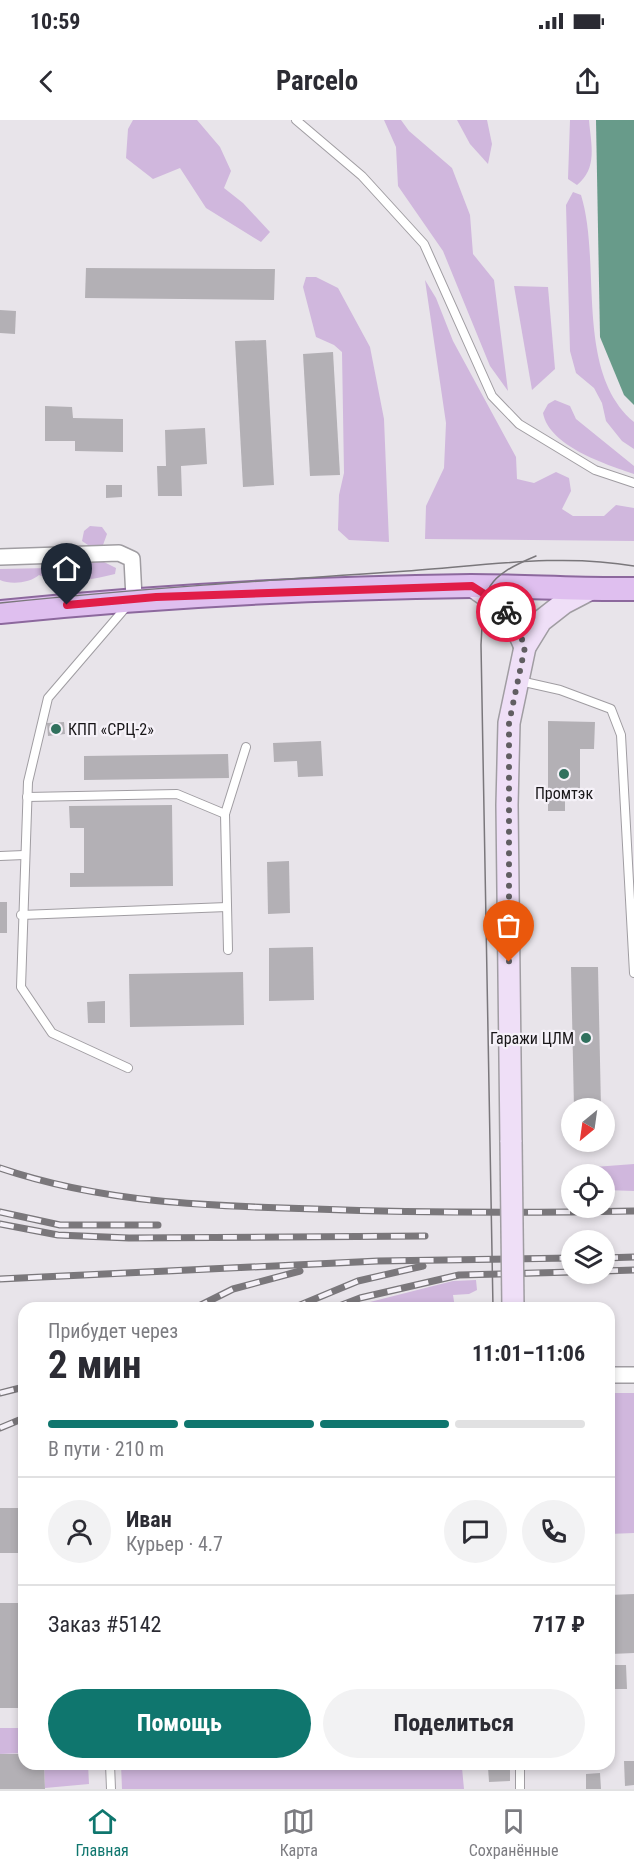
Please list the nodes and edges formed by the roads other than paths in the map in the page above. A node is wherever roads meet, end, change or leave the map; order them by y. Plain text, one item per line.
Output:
1 (296, 120) edge
2 (634, 483) edge
3 (0, 557) edge
4 (472, 586) junction
5 (634, 589) edge
6 (589, 590) junction
7 (134, 598) junction
8 (0, 612) edge
9 (525, 647) junction
10 (518, 681) junction
11 (246, 747) dead end
12 (27, 797) junction
13 (225, 814) junction
14 (24, 855) junction
15 (0, 856) edge
16 (227, 907) junction
17 (21, 915) junction
18 (228, 950) dead end
19 (633, 952) edge
20 (634, 973) edge
21 (128, 1068) dead end
22 (513, 1302) edge
23 (615, 1375) edge
24 (634, 1375) edge
25 (110, 1770) edge
26 (520, 1770) edge
27 (111, 1789) edge
28 (520, 1789) edge

1 - 2 lane
3 - 7 street
4 - 6 main road
4 - 7 main road
4 - 9 street
5 - 6 main road
6 - 9 street
7 - 8 main road
7 - 12 lane
9 - 10 street
10 - 19 lane
10 - 22 street, bridge
11 - 13 lane
12 - 13 lane
12 - 14 lane
13 - 16 lane
14 - 15 lane
14 - 17 lane
16 - 17 lane
16 - 18 lane
17 - 21 lane
19 - 20 lane
23 - 24 street
25 - 27 lane
26 - 28 lane

